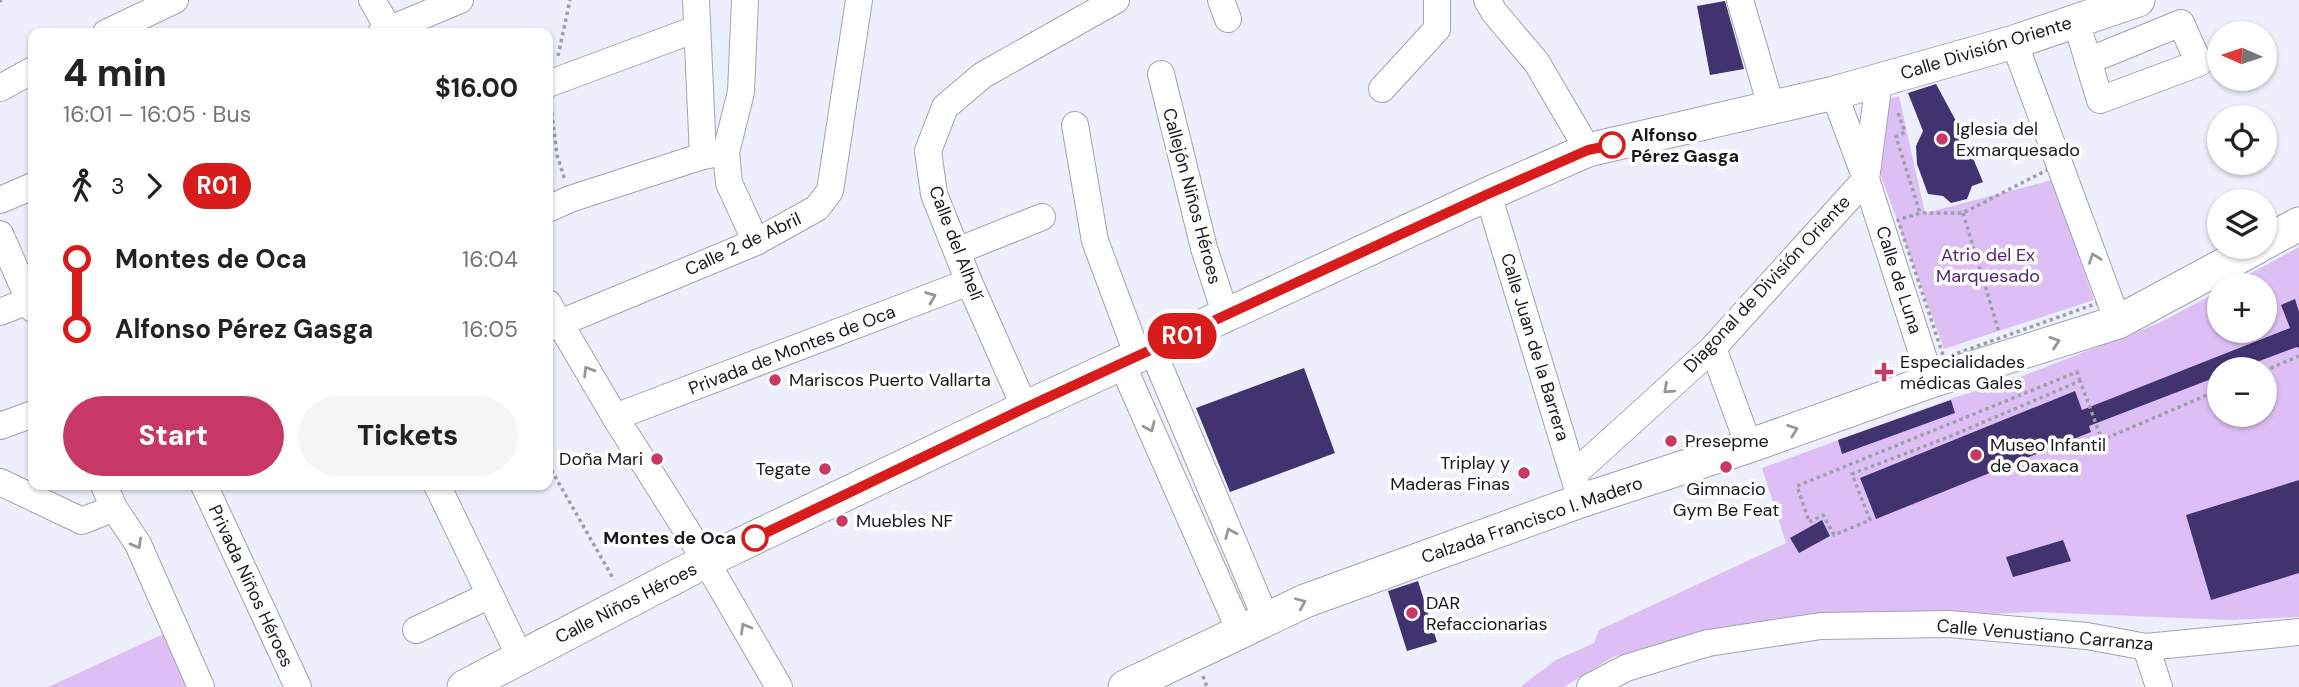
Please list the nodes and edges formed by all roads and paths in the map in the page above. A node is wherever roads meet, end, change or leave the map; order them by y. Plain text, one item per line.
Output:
1 (175, 0) edge
2 (372, 0) edge
3 (460, 0) edge
4 (570, 0) edge
5 (696, 0) edge
6 (745, 0) edge
7 (859, 0) edge
8 (1437, 0) edge
9 (1488, 0) edge
10 (1740, 0) edge
11 (2138, 0) edge
12 (1096, 4) edge
13 (2076, 21) junction
14 (116, 28) edge
15 (385, 28) edge
16 (396, 28) edge
17 (696, 29) junction
18 (2014, 42) junction
19 (2088, 61) dead end
20 (553, 71) edge
21 (28, 73) edge
22 (1161, 74) dead end
23 (1878, 80) junction
24 (553, 82) edge
25 (0, 88) edge
26 (1382, 89) dead end
27 (1834, 93) junction
28 (1771, 106) junction
29 (1897, 109) dead end
30 (1075, 125) dead end
31 (553, 127) edge
32 (1588, 150) junction
33 (715, 154) junction
34 (1866, 178) junction
35 (28, 188) edge
36 (1488, 194) junction
37 (0, 201) edge
38 (559, 204) edge
39 (1894, 209) dead end
40 (1920, 213) junction
41 (1963, 213) junction
42 (1042, 217) dead end
43 (1898, 220) junction
44 (2299, 224) edge
45 (0, 234) edge
46 (2277, 236) edge
47 (756, 242) junction
48 (957, 251) junction
49 (2230, 259) edge
50 (969, 282) junction
51 (28, 294) edge
52 (28, 304) edge
53 (2113, 311) junction
54 (0, 312) edge
55 (1226, 316) junction
56 (553, 319) edge
57 (553, 321) edge
58 (2001, 338) junction
59 (1713, 348) junction
60 (2299, 356) edge
61 (1137, 357) junction
62 (2277, 365) edge
63 (1931, 381) junction
64 (2080, 381) junction
65 (2207, 395) edge
66 (1025, 408) junction
67 (28, 416) edge
68 (615, 417) junction
69 (0, 426) edge
70 (1749, 446) junction
71 (553, 473) edge
72 (0, 482) edge
73 (1577, 487) junction
74 (206, 490) edge
75 (439, 490) edge
76 (111, 492) edge
77 (706, 561) junction
78 (490, 595) junction
79 (627, 603) junction
80 (1253, 625) junction
81 (416, 630) dead end
82 (2299, 632) edge
83 (2146, 647) junction
84 (520, 657) junction
85 (201, 687) edge
86 (298, 687) edge
87 (464, 687) edge
88 (779, 687) edge
89 (1125, 687) edge
90 (1590, 687) edge
91 (2159, 687) edge

1 - 14 street
2 - 15 street
3 - 16 street
4 - 20 path
5 - 17 street
6 - 33 street
7 - 47 street, Calle 2 de Abril
8 - 26 street
9 - 32 street
10 - 28 street
11 - 13 main road, Calle División Oriente
12 - 48 street, Calle del Alhelí
13 - 18 main road, Calle División Oriente
13 - 19 street
17 - 24 street
17 - 33 street
18 - 23 main road, Calle División Oriente
53 -> 18 street
21 - 25 street
22 - 55 street, Callejón Niños Héroes
23 - 27 main road, Calle División Oriente
23 - 34 street, Calle de Luna
27 - 28 main road, Calle Niños Héroes
27 - 34 street, Calle de Luna
28 - 32 main road, Calle Niños Héroes
29 - 40 path
30 - 61 street
31 - 38 path
32 - 36 main road, Calle Niños Héroes
33 - 38 street
33 - 47 street
34 - 59 street, Diagonal de División Oriente
34 - 63 street, Calle de Luna
35 - 37 street
36 - 55 main road, Calle Niños Héroes
36 - 73 street, Calle Juan de la Barrera
39 - 43 path
40 - 41 path
40 - 43 path
41 - 53 path
41 - 58 path
42 - 48 street
43 - 58 path
44 - 46 main road
45 - 51 street
47 - 56 street, Calle 2 de Abril
48 - 50 street, Calle del Alhelí
49 - 53 main road, Calzada Francisco I. Madero
50 - 66 street, Calle del Alhelí
68 -> 50 street, Privada de Montes de Oca
52 - 54 street
53 - 58 path
63 -> 53 main road, Calzada Francisco I. Madero
55 - 61 main road, Calle Niños Héroes
68 -> 57 street
59 - 70 street
59 -> 73 street, Diagonal de División Oriente
60 - 62 path
61 - 66 main road, Calle Niños Héroes
61 - 80 street
70 -> 63 main road, Calzada Francisco I. Madero
64 - 64 path
64 - 65 path
66 - 77 main road, Calle Niños Héroes
67 - 69 street
68 - 77 street
70 - 73 main road, Calzada Francisco I. Madero
71 - 79 path
72 - 76 street
80 -> 73 main road, Calzada Francisco I. Madero
74 - 86 street, Privada Niños Héroes
75 - 78 street
76 -> 85 street
77 - 79 main road, Calle Niños Héroes
88 -> 77 street
78 - 81 street
78 - 84 street
79 - 84 main road, Calle Niños Héroes
80 - 89 main road, Calzada Francisco I. Madero
82 - 83 street, Calle Venustiano Carranza
83 - 90 street, Calle Venustiano Carranza
83 - 91 street
84 - 87 main road, Calle Niños Héroes

